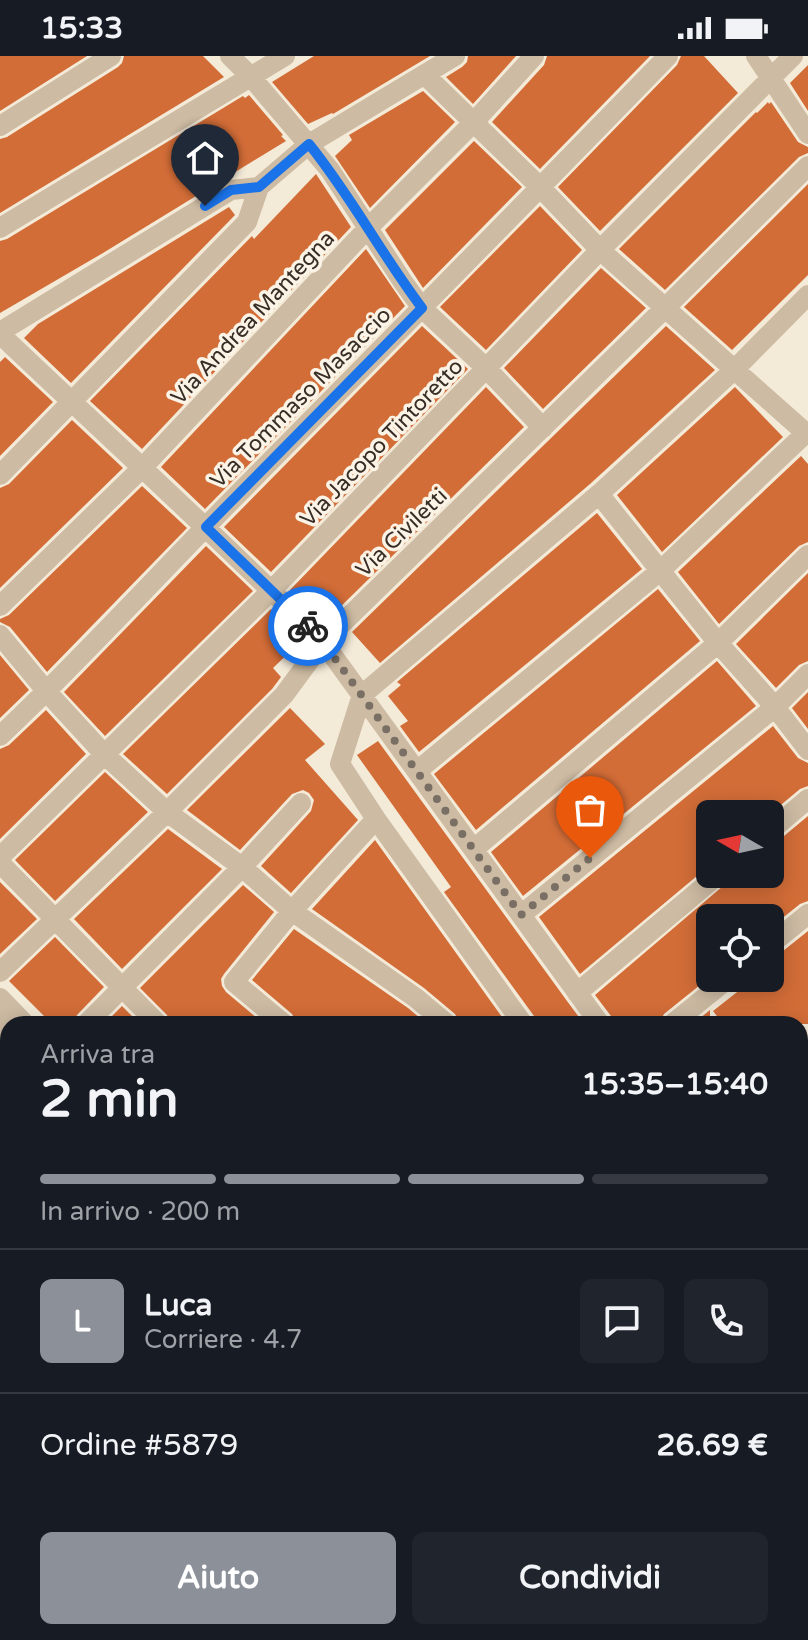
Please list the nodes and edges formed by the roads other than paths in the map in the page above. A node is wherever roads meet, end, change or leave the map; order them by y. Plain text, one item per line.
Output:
1 (111, 56) edge
2 (230, 56) edge
3 (285, 56) edge
4 (455, 56) edge
5 (534, 56) edge
6 (668, 56) edge
7 (756, 56) edge
8 (793, 56) edge
9 (425, 75) junction
10 (251, 77) junction
11 (772, 77) junction
12 (473, 123) junction
13 (0, 126) edge
14 (808, 134) edge
15 (309, 144) junction
16 (808, 166) edge
17 (259, 187) junction
18 (541, 188) junction
19 (0, 228) edge
20 (367, 229) junction
21 (600, 250) junction
22 (808, 295) edge
23 (422, 308) junction
24 (665, 308) junction
25 (0, 333) edge
26 (486, 368) junction
27 (735, 369) junction
28 (71, 402) junction
29 (543, 428) junction
30 (807, 434) edge
31 (143, 467) junction
32 (0, 475) edge
33 (599, 494) junction
34 (206, 527) junction
35 (808, 555) edge
36 (660, 571) junction
37 (272, 590) junction
38 (0, 606) edge
39 (0, 635) edge
40 (323, 642) junction
41 (718, 643) junction
42 (808, 674) edge
43 (47, 692) junction
44 (362, 695) junction
45 (775, 707) junction
46 (0, 736) edge
47 (808, 750) edge
48 (104, 754) junction
49 (417, 771) junction
50 (808, 799) edge
51 (301, 803) dead end
52 (167, 812) junction
53 (376, 819) junction
54 (784, 819) edge
55 (474, 849) junction
56 (0, 860) edge
57 (242, 867) junction
58 (702, 888) edge
59 (292, 911) junction
60 (808, 914) edge
61 (521, 915) junction
62 (55, 918) junction
63 (784, 934) edge
64 (0, 972) edge
65 (122, 987) junction
66 (712, 992) edge
67 (577, 993) junction
68 (94, 1016) edge
69 (150, 1016) edge
70 (274, 1016) edge
71 (437, 1016) edge
72 (517, 1016) edge
73 (594, 1016) edge
74 (682, 1016) edge

1 - 13 street
2 - 10 street
3 - 10 street
4 - 9 street
5 - 12 street, Via Andrea Mantegna
6 - 18 street, Via Tommaso Masaccio
7 - 11 street
8 - 11 street, Via Jacopo Tintoretto
9 - 12 street
9 - 15 street
10 - 15 street
10 - 19 street
11 - 14 street
11 - 21 street, Via Jacopo Tintoretto
12 - 18 street
12 - 20 street, Via Andrea Mantegna
15 - 17 street
15 - 20 street
16 - 24 street, Via Civiletti
17 - 25 street
17 - 28 street
18 - 21 street
18 - 23 street, Via Tommaso Masaccio
20 - 23 street
20 - 31 street, Via Andrea Mantegna
21 - 24 street
21 - 26 street, Via Jacopo Tintoretto
22 - 27 street
23 - 26 street
23 - 34 street, Via Tommaso Masaccio
24 - 27 street
24 - 29 street, Via Civiletti
25 - 28 street
26 - 29 street
26 - 37 street, Via Jacopo Tintoretto
27 - 30 street
27 - 33 street
28 - 31 street
28 - 32 street
29 - 40 street, Via Civiletti
30 - 36 street
31 - 34 street
31 - 38 street, Via Andrea Mantegna
33 - 36 street
33 - 44 street
34 - 37 street
34 - 43 street, Via Tommaso Masaccio
35 - 41 street
36 - 41 street
36 - 49 street
37 - 40 street
37 - 48 street, Via Jacopo Tintoretto
39 - 43 street
40 - 44 street
40 - 52 street, Via Civiletti
41 - 45 street
41 - 55 street
42 - 45 street
43 - 46 street, Via Tommaso Masaccio
43 - 48 street
44 - 49 street
44 - 53 street
45 - 47 street
45 - 61 street
48 - 52 street
48 - 56 street, Via Jacopo Tintoretto
49 - 55 street
50 - 54 street
51 - 57 street
52 - 57 street
52 - 62 street, Via Civiletti
53 - 59 street
53 - 72 street
55 - 61 street
56 - 62 street
57 - 59 street
57 - 65 street
58 - 67 street
59 - 70 street
59 - 71 street
60 - 63 street
61 - 67 street
62 - 64 street, Via Civiletti
62 - 65 street
65 - 68 street
65 - 69 street
66 - 74 street
67 - 73 street

